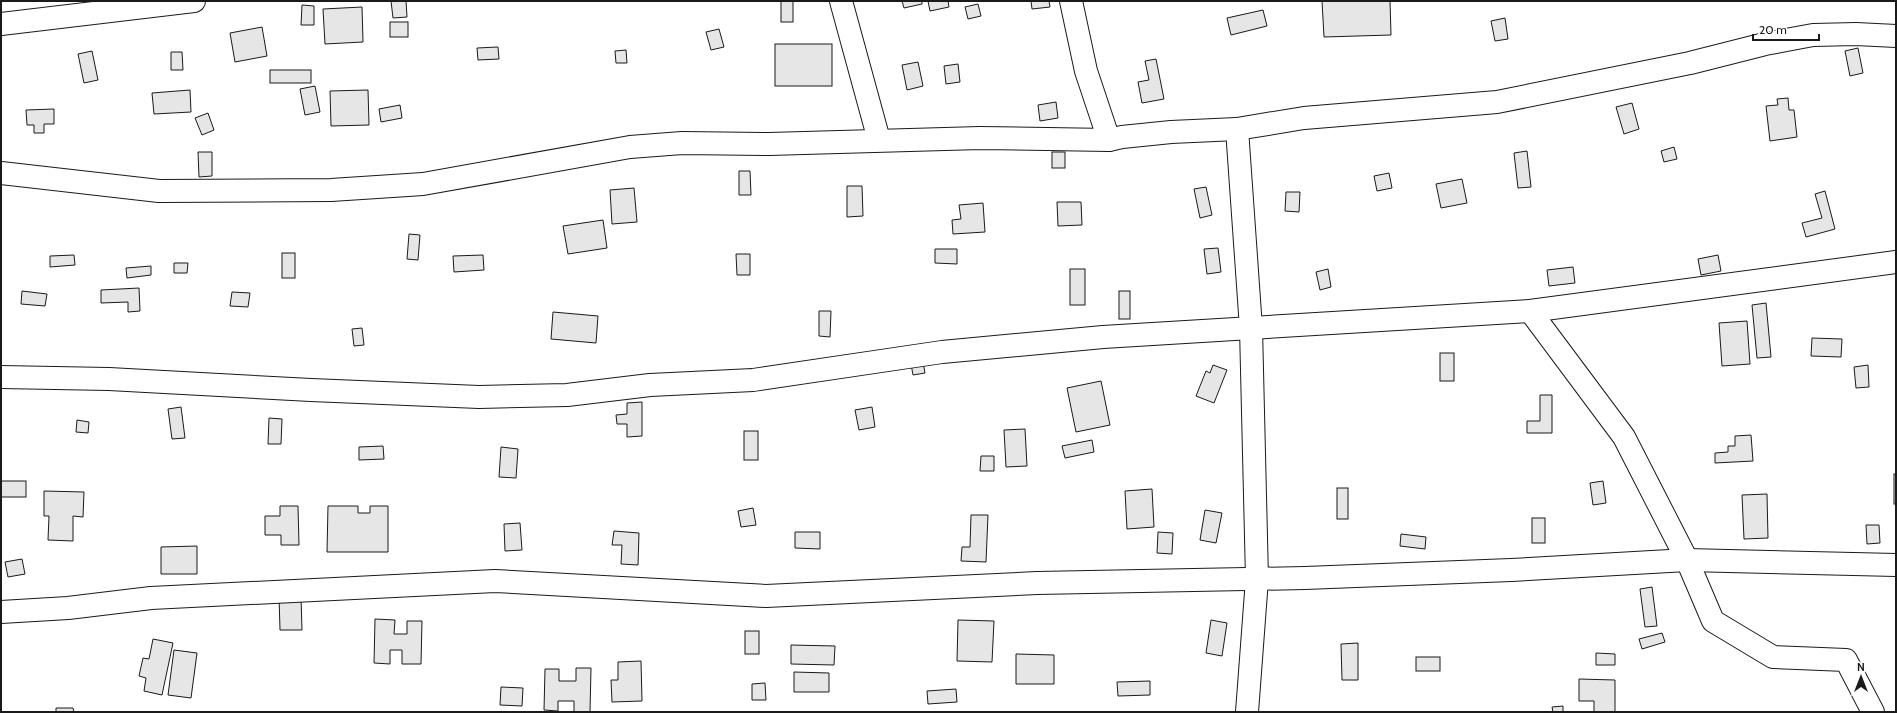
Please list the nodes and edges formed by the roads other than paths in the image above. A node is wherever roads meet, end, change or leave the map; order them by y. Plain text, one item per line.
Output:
1 (194, 1) edge
2 (841, 1) edge
3 (1070, 1) edge
4 (1, 24) edge
5 (1896, 36) edge
6 (1237, 129) junction
7 (879, 140) junction
8 (1109, 140) junction
9 (1, 172) edge
10 (1896, 262) edge
11 (1530, 311) junction
12 (1251, 328) junction
13 (1, 377) edge
14 (1687, 560) junction
15 (1896, 566) edge
16 (1257, 579) junction
17 (1, 612) edge
18 (1247, 712) edge
19 (1873, 712) edge

1 - 4 street
2 - 7 street
3 - 8 street
5 - 6 street
6 - 8 street
6 - 12 street
7 - 8 street
7 - 9 street
10 - 11 street
11 - 12 street
11 - 14 street
12 - 13 street
12 - 16 street
14 - 15 street
14 - 16 street
14 - 19 street
16 - 17 street
16 - 18 street

